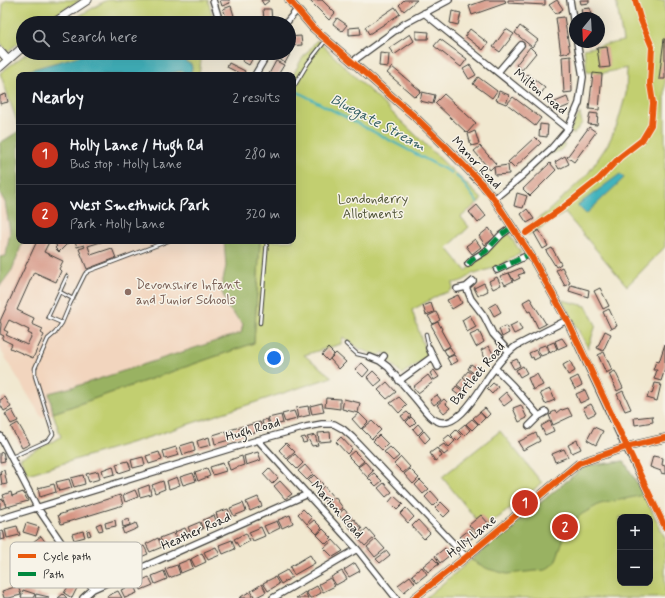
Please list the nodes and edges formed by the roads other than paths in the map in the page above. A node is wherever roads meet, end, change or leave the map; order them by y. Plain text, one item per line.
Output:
1 (88, 0) edge
2 (213, 0) edge
3 (289, 0) edge
4 (449, 0) edge
5 (570, 0) edge
6 (297, 10) junction
7 (572, 12) edge
8 (424, 13) junction
9 (64, 16) edge
10 (218, 16) edge
11 (292, 16) edge
12 (326, 40) junction
13 (521, 45) dead end
14 (578, 48) edge
15 (0, 51) edge
16 (16, 53) edge
17 (8, 60) junction
18 (264, 60) edge
19 (352, 62) junction
20 (0, 67) edge
21 (257, 72) edge
22 (498, 72) junction
23 (296, 83) edge
24 (568, 129) junction
25 (494, 199) junction
26 (512, 227) junction
27 (160, 244) edge
28 (267, 244) edge
29 (530, 254) junction
30 (468, 264) dead end
31 (497, 270) dead end
32 (67, 276) dead end
33 (473, 281) dead end
34 (466, 287) junction
35 (457, 289) dead end
36 (60, 292) junction
37 (73, 299) junction
38 (567, 320) junction
39 (62, 323) junction
40 (260, 323) dead end
41 (426, 334) dead end
42 (346, 344) dead end
43 (429, 348) joint
44 (509, 352) junction
45 (370, 357) joint
46 (432, 357) junction
47 (438, 367) dead end
48 (495, 368) junction
49 (399, 381) junction
50 (546, 412) dead end
51 (539, 416) junction
52 (529, 426) dead end
53 (1, 438) edge
54 (665, 438) edge
55 (258, 440) junction
56 (626, 447) junction
57 (12, 458) junction
58 (308, 494) junction
59 (37, 507) junction
60 (0, 519) edge
61 (665, 527) edge
62 (61, 542) edge
63 (357, 549) junction
64 (466, 557) junction
65 (142, 567) edge
66 (93, 589) edge
67 (84, 598) edge
68 (273, 598) edge
69 (396, 598) edge
70 (414, 598) edge

1 - 9 street
2 - 10 street
3 - 6 street, Manor Road
4 - 8 street
5 - 7 street
6 - 11 street
6 - 12 street, Manor Road
8 - 19 street
8 - 22 street, Milton Road
12 - 19 street, Manor Road
12 - 23 lane
13 - 22 street, Milton Road
14 - 24 street
15 - 17 street
16 - 17 street
17 - 20 street
18 - 21 street
19 - 25 street, Manor Road
22 - 24 street, Milton Road
24 - 25 street
25 - 26 street, Manor Road
26 - 29 street, Manor Road
26 - 30 street
27 - 37 lane
28 - 40 lane
29 - 31 street
29 - 38 street, Manor Road
32 - 36 lane
33 - 34 street
34 - 35 street
34 - 44 street
36 - 37 lane
36 - 39 lane
37 - 39 lane
38 - 44 street, Bartleet Road
38 - 56 street, Manor Road
39 - 57 lane
41 - 43 lane
42 - 45 lane
43 - 46 street
44 - 48 street, Bartleet Road
45 - 49 street, Bartleet Road
46 - 47 street
46 - 49 street
48 - 49 street, Bartleet Road
48 - 51 street
50 - 51 street
51 - 52 street
53 - 57 street
54 - 56 street, Holly Lane
55 - 58 street, Marion Road
55 - 59 street, Hugh Road
55 - 64 street, Hugh Road
56 - 61 street
56 - 64 street, Holly Lane
57 - 59 street
58 - 63 street, Marion Road
58 - 65 street, Heather Road
59 - 60 street, Hugh Road
59 - 62 street
63 - 68 street
63 - 69 street, Marion Road
64 - 70 street, Holly Lane
66 - 67 street

